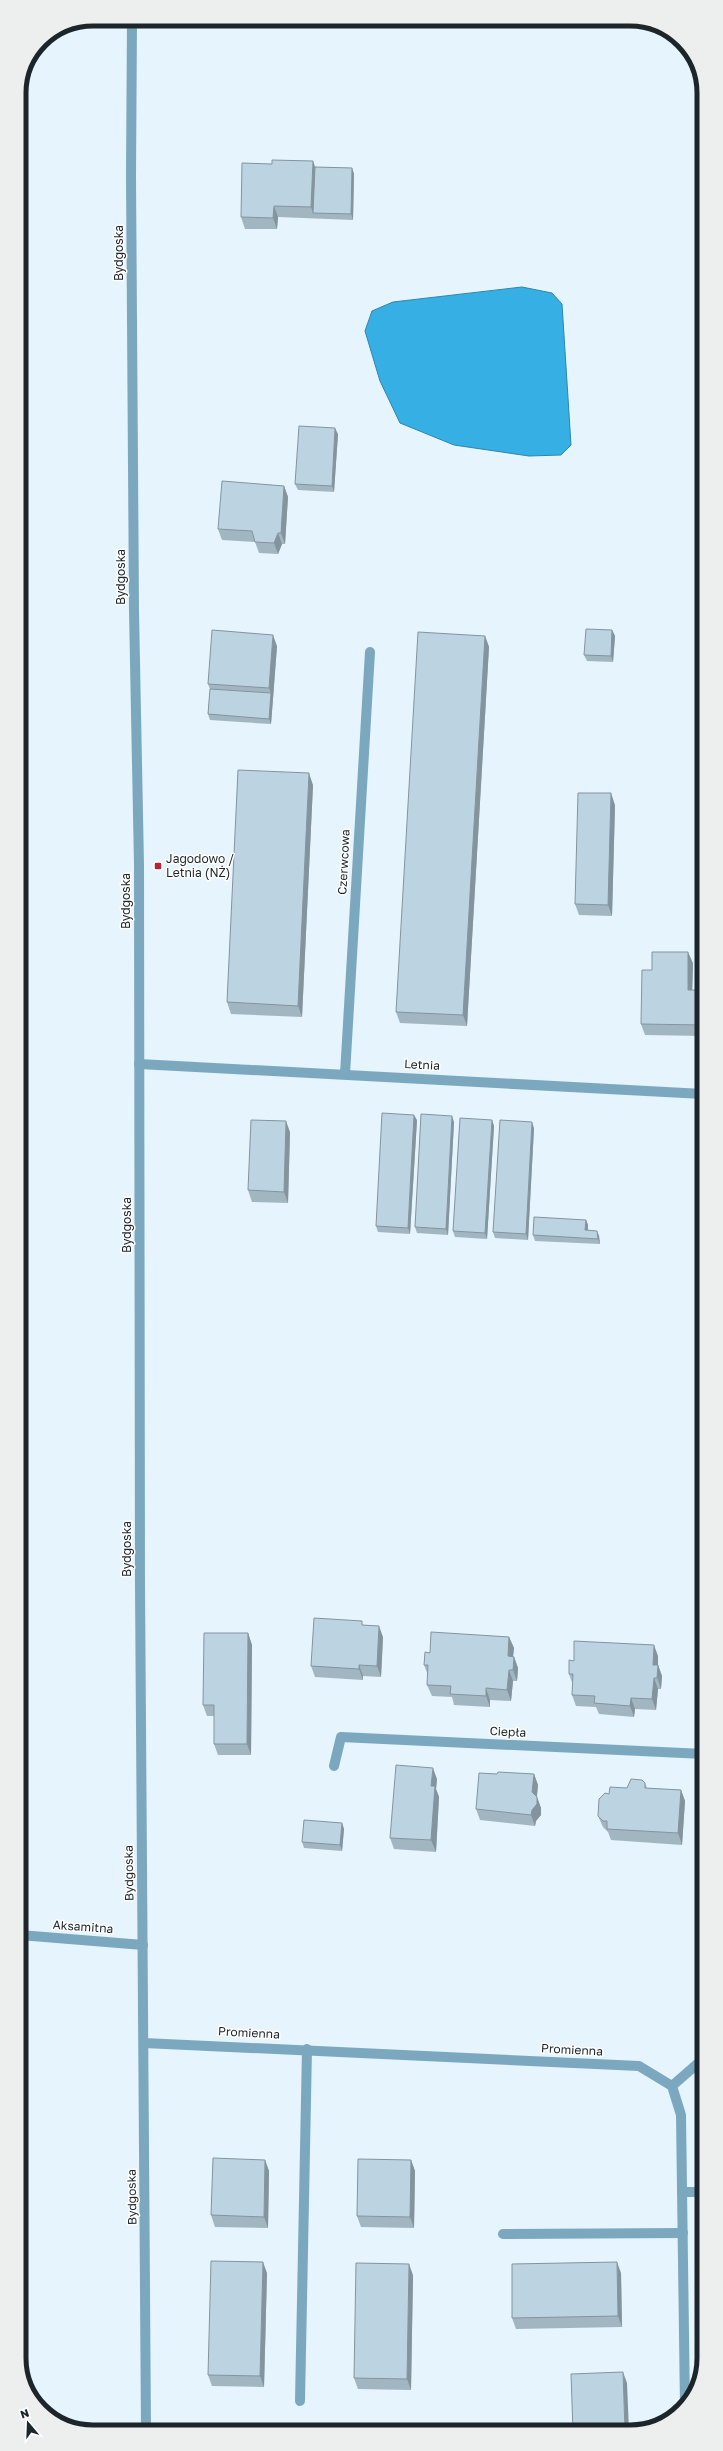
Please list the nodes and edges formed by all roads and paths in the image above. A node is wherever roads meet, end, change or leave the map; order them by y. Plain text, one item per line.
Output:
1 (132, 26) edge
2 (370, 652) dead end
3 (139, 1064) junction
4 (345, 1074) junction
5 (697, 1094) edge
6 (697, 1754) edge
7 (334, 1766) dead end
8 (26, 1935) edge
9 (143, 1945) junction
10 (144, 2043) junction
11 (307, 2049) junction
12 (697, 2064) edge
13 (672, 2086) junction
14 (682, 2192) junction
15 (697, 2192) edge
16 (683, 2233) junction
17 (504, 2234) dead end
18 (686, 2395) edge
19 (300, 2401) dead end
20 (146, 2425) edge

1 - 3 street, Bydgoska
2 - 4 street, Czerwcowa
3 - 4 street, Letnia
3 - 9 street, Bydgoska
4 - 5 street, Letnia
6 - 7 street, Ciepła
8 - 9 street, Aksamitna
9 - 10 street, Bydgoska
10 - 11 street, Promienna
10 - 20 street, Bydgoska
11 - 13 street, Promienna
11 - 19 street
12 - 13 street
13 - 14 street
14 - 15 street
14 - 16 street
16 - 17 street
16 - 18 street

